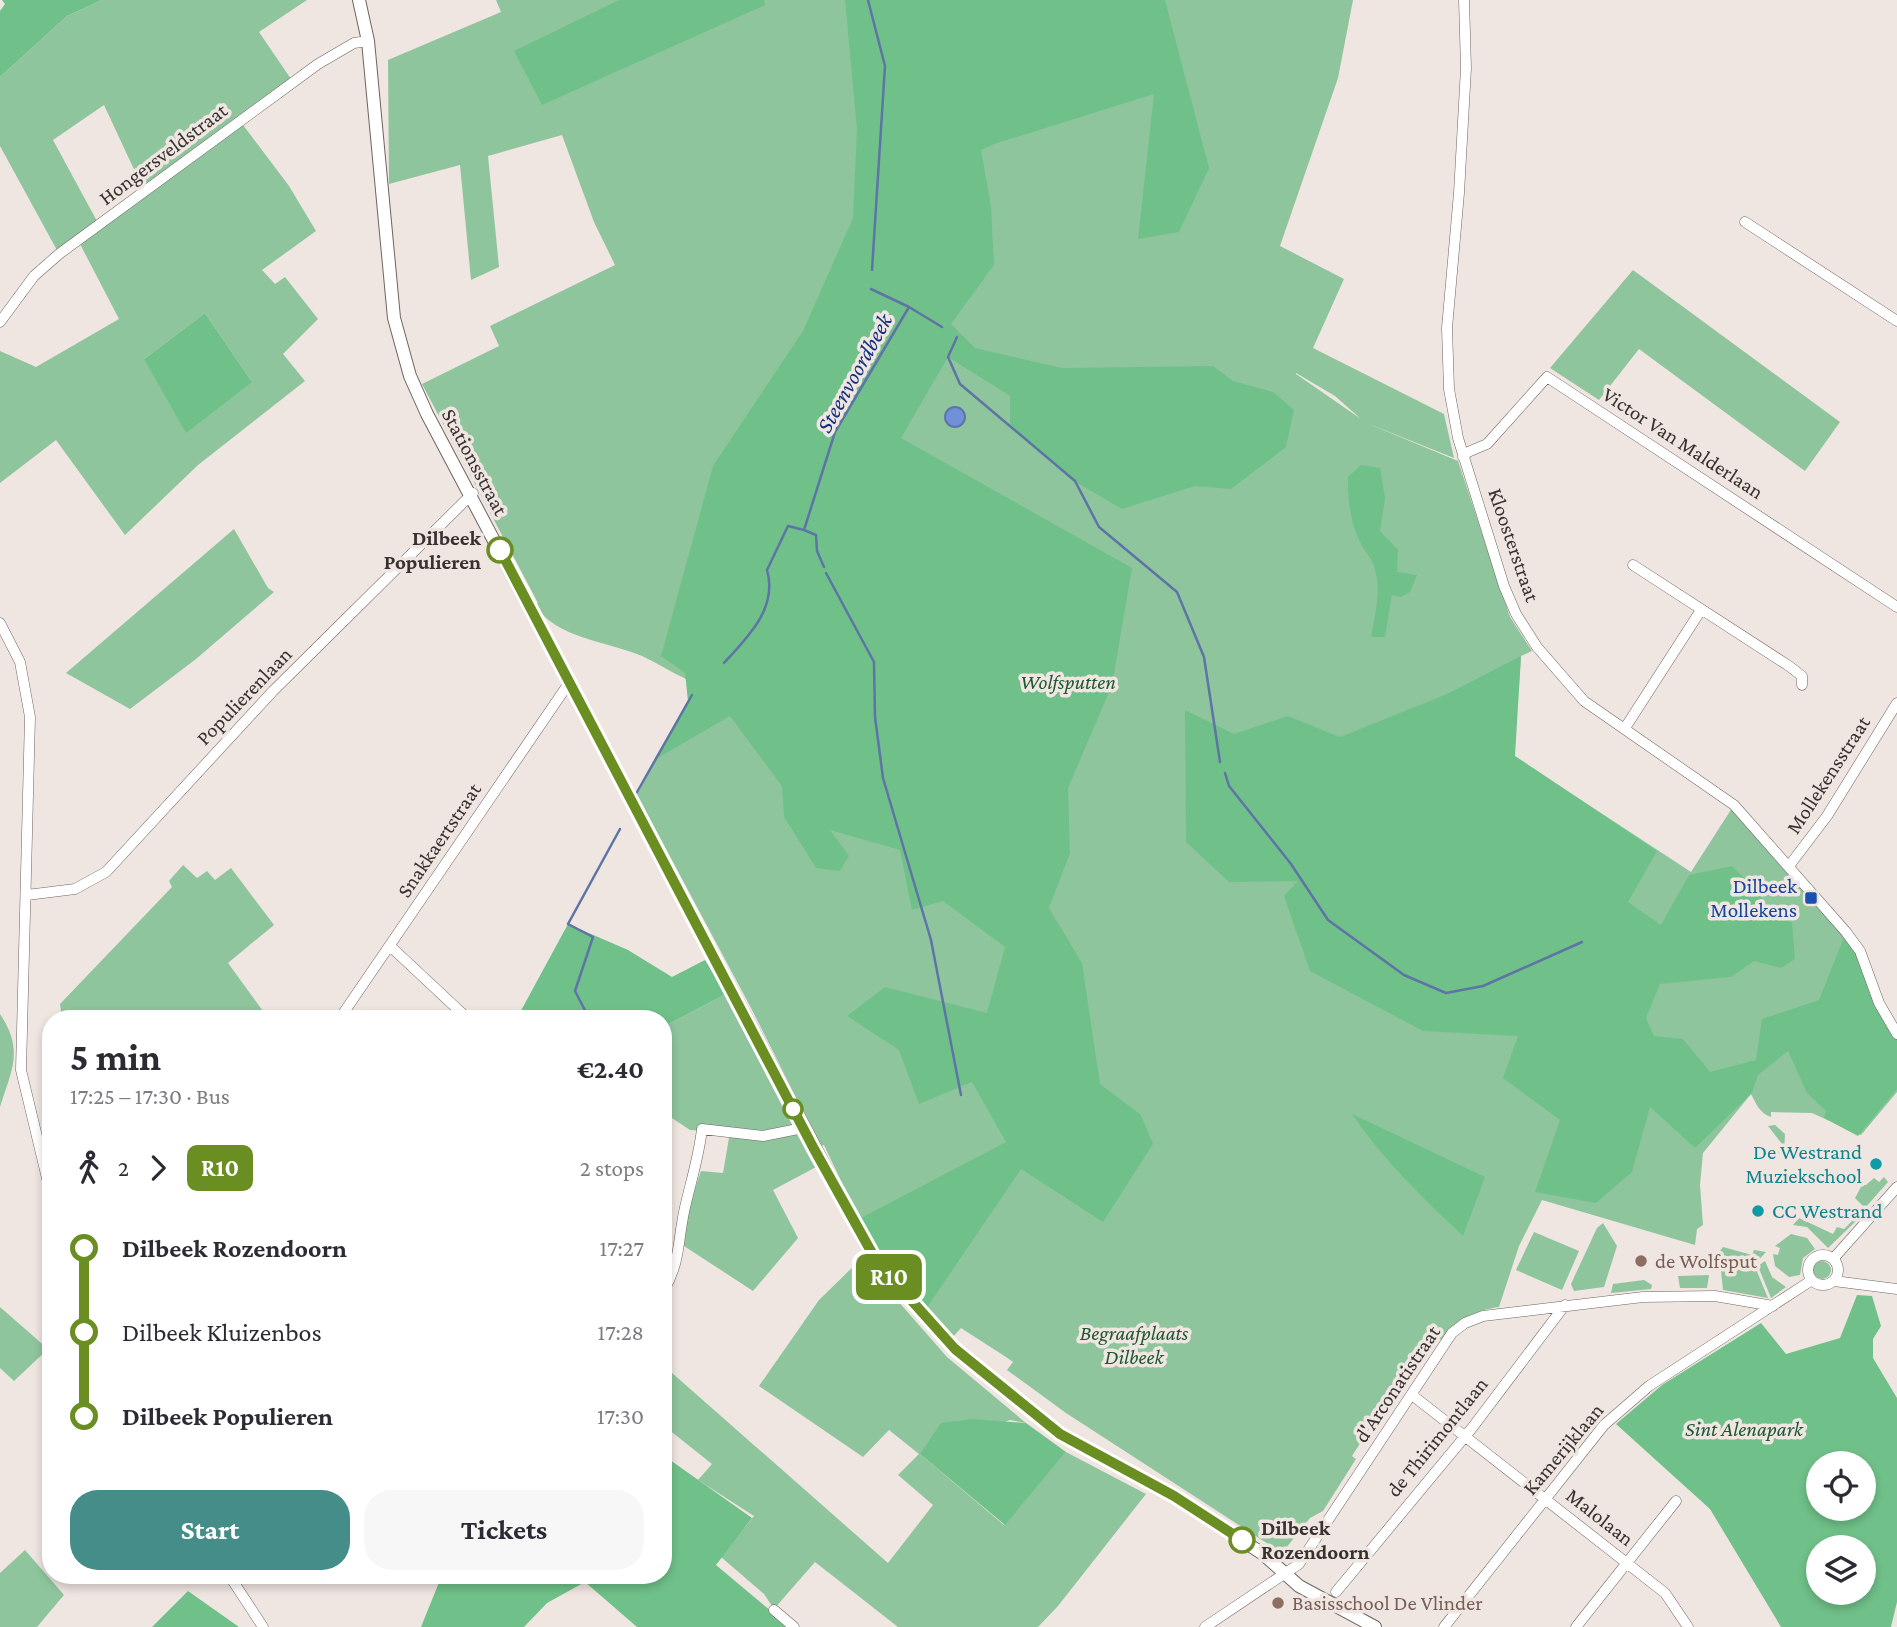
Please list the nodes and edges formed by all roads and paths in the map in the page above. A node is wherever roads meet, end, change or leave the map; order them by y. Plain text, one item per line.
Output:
1 (359, 0) edge
2 (1464, 0) edge
3 (368, 41) junction
4 (1745, 222) dead end
5 (1897, 321) edge
6 (0, 322) edge
7 (1463, 457) junction
8 (473, 494) junction
9 (1633, 565) dead end
10 (1897, 607) edge
11 (1701, 610) junction
12 (0, 623) edge
13 (569, 683) junction
14 (1802, 685) dead end
15 (1897, 704) edge
16 (1625, 727) junction
17 (1789, 866) junction
18 (27, 895) junction
19 (390, 946) junction
20 (346, 1010) edge
21 (458, 1010) edge
22 (1897, 1034) edge
23 (803, 1128) junction
24 (42, 1158) edge
25 (1897, 1187) edge
26 (1833, 1259) junction
27 (672, 1278) edge
28 (1812, 1280) junction
29 (1834, 1281) junction
30 (1897, 1289) edge
31 (1565, 1305) junction
32 (1773, 1306) junction
33 (1412, 1395) junction
34 (1464, 1435) junction
35 (1546, 1499) junction
36 (1676, 1501) dead end
37 (1627, 1563) junction
38 (1286, 1571) junction
39 (235, 1584) edge
40 (1336, 1592) dead end
41 (774, 1610) dead end
42 (263, 1627) edge
43 (794, 1627) edge
44 (1205, 1627) edge
45 (1374, 1627) edge
46 (1444, 1627) edge
47 (1576, 1627) edge
48 (1688, 1627) edge

1 - 3 street, Stationsstraat
2 - 7 street, Kloosterstraat
3 - 6 street, Hongersveldstraat
3 - 8 street, Stationsstraat
4 - 5 street
7 - 10 street, Victor Van Malderlaan
7 - 16 street, Kloosterstraat
8 - 13 street, Stationsstraat
8 - 18 street, Populierenlaan
9 - 11 street
11 - 14 street
11 - 16 street
12 - 18 street
13 - 19 street, Snakkaertstraat
13 - 23 street, Stationsstraat
15 - 17 street, Mollekensstraat
16 - 17 street, Kloosterstraat
17 - 22 street, Kloosterstraat
18 - 24 street
19 - 20 street, Snakkaertstraat
19 - 21 street
23 - 27 street
23 - 38 street, Stationsstraat
25 - 26 street
26 - 28 street
26 - 29 street
28 - 29 street
28 - 32 street, Kamerijklaan
29 - 30 street
31 - 32 street, d'Arconatistraat
31 - 33 street, d'Arconatistraat
31 - 34 street, de Thirimontlaan
32 - 35 street, Kamerijklaan
33 - 34 street, Malolaan
33 - 38 street, d'Arconatistraat
34 - 35 street, Malolaan
34 - 40 street, de Thirimontlaan
35 - 37 street, Malolaan
35 - 46 street, Kamerijklaan
36 - 37 street
37 - 47 street
37 - 48 street, Malolaan
38 - 44 street, d'Arconatistraat
38 - 45 street, Stationsstraat
39 - 42 street
41 - 43 street

